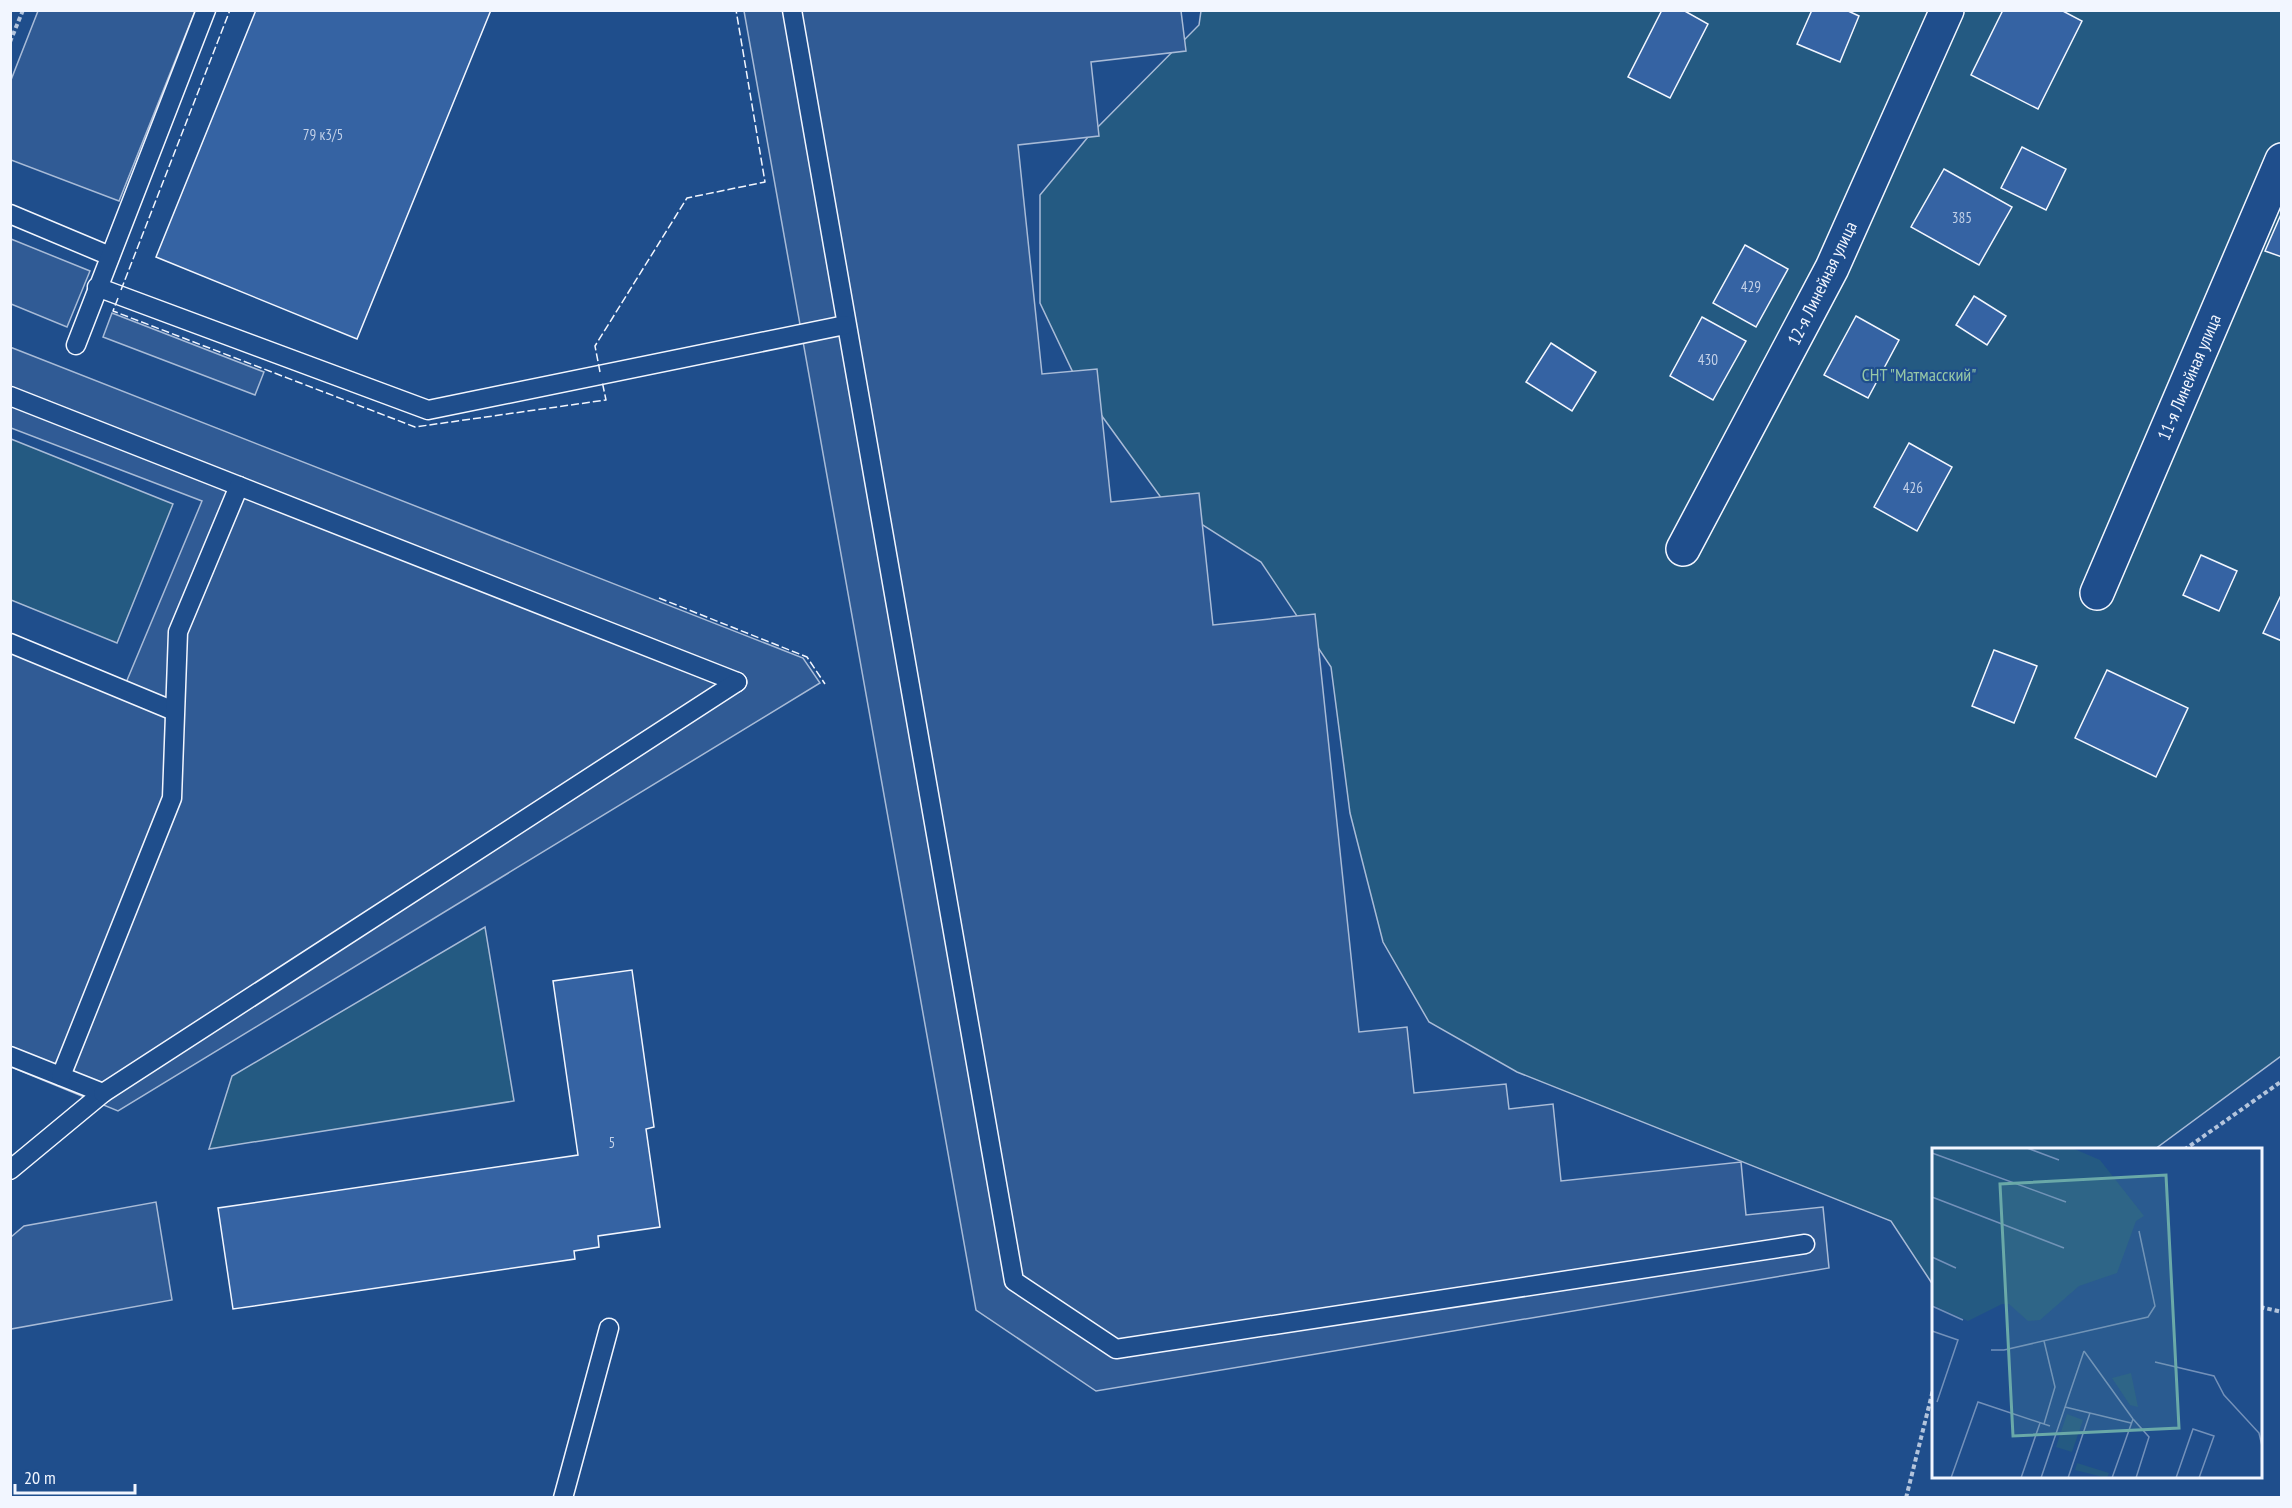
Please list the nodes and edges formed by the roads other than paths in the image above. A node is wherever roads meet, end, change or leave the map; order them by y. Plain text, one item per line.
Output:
1 (206, 10) edge
2 (792, 10) edge
3 (1947, 10) edge
4 (2282, 160) edge
5 (10, 214) edge
6 (110, 256) junction
7 (97, 286) junction
8 (845, 325) junction
9 (76, 345) dead end
10 (10, 396) edge
11 (239, 486) junction
12 (1683, 549) dead end
13 (2097, 593) dead end
14 (10, 643) edge
15 (174, 711) junction
16 (10, 1056) edge
17 (61, 1076) junction
18 (103, 1094) junction
19 (10, 1170) edge
20 (1805, 1244) dead end
21 (609, 1328) dead end
22 (563, 1497) edge

1 - 6 lane
2 - 8 lane
3 - 12 street, 12-я Линейная улица
4 - 13 street, 11-я Линейная улица
5 - 6 lane
6 - 7 lane
7 - 8 lane
7 - 9 lane
8 - 20 lane
10 - 11 lane
11 - 15 lane
11 - 18 lane
14 - 15 lane
15 - 17 lane
16 - 17 lane
17 - 18 lane
18 - 19 lane
21 - 22 lane

